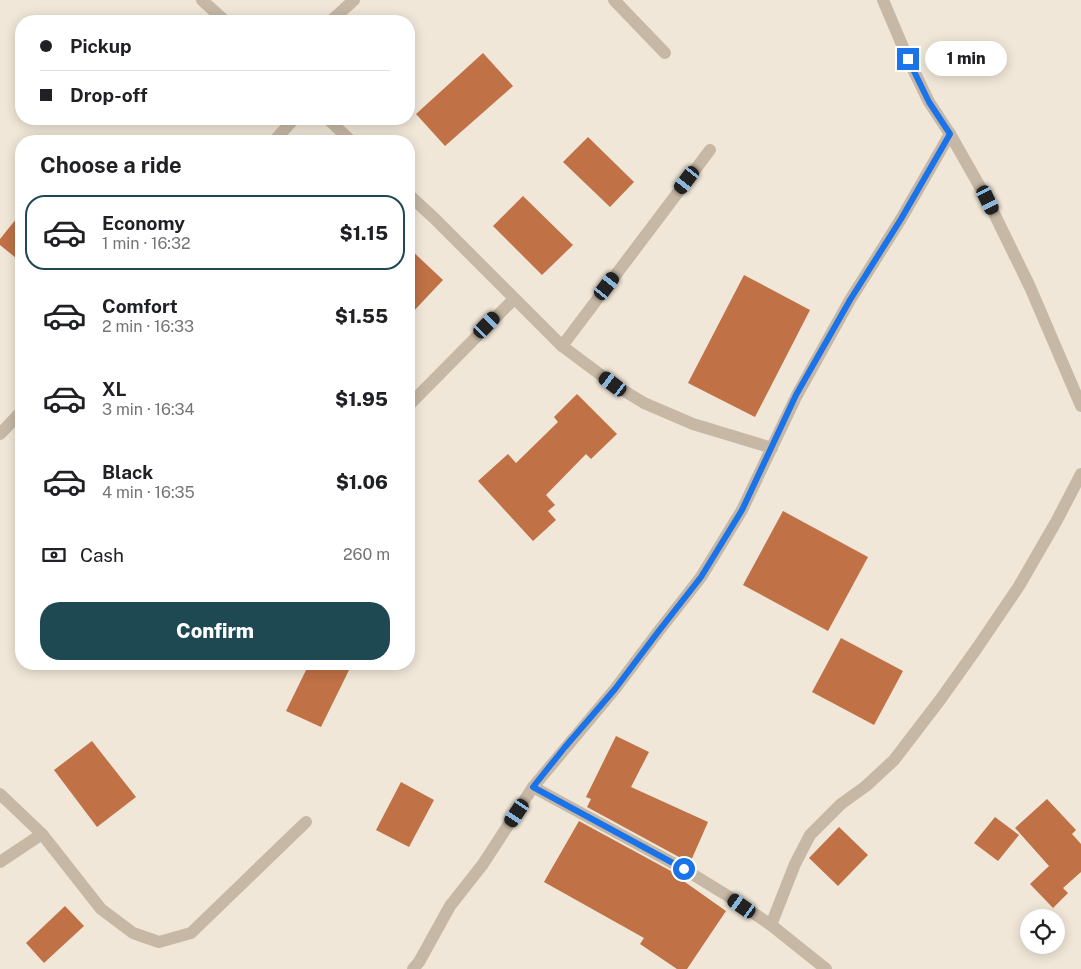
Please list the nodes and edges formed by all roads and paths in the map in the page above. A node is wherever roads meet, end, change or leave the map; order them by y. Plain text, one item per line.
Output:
1 (202, 0) edge
2 (354, 0) edge
3 (614, 0) edge
4 (883, 0) edge
5 (218, 15) edge
6 (338, 15) edge
7 (665, 53) dead end
8 (289, 125) edge
9 (334, 125) edge
10 (950, 134) junction
11 (279, 135) edge
12 (345, 135) edge
13 (710, 150) dead end
14 (415, 201) edge
15 (514, 299) junction
16 (562, 346) junction
17 (415, 399) edge
18 (1081, 406) edge
19 (15, 418) edge
20 (0, 434) edge
21 (772, 448) junction
22 (1081, 474) edge
23 (533, 787) junction
24 (0, 794) edge
25 (306, 822) dead end
26 (42, 834) junction
27 (0, 862) edge
28 (771, 926) junction
29 (413, 969) edge
30 (826, 969) edge

1 - 5 street
2 - 6 street
3 - 7 street
4 - 10 street
8 - 11 street
9 - 12 street
10 - 18 street
10 - 21 street
13 - 16 street
14 - 15 street
15 - 16 street
15 - 17 street
16 - 21 street
19 - 20 street
21 - 23 street
22 - 28 street
23 - 28 street
23 - 29 street
24 - 26 street
25 - 26 street
26 - 27 street
28 - 30 street

